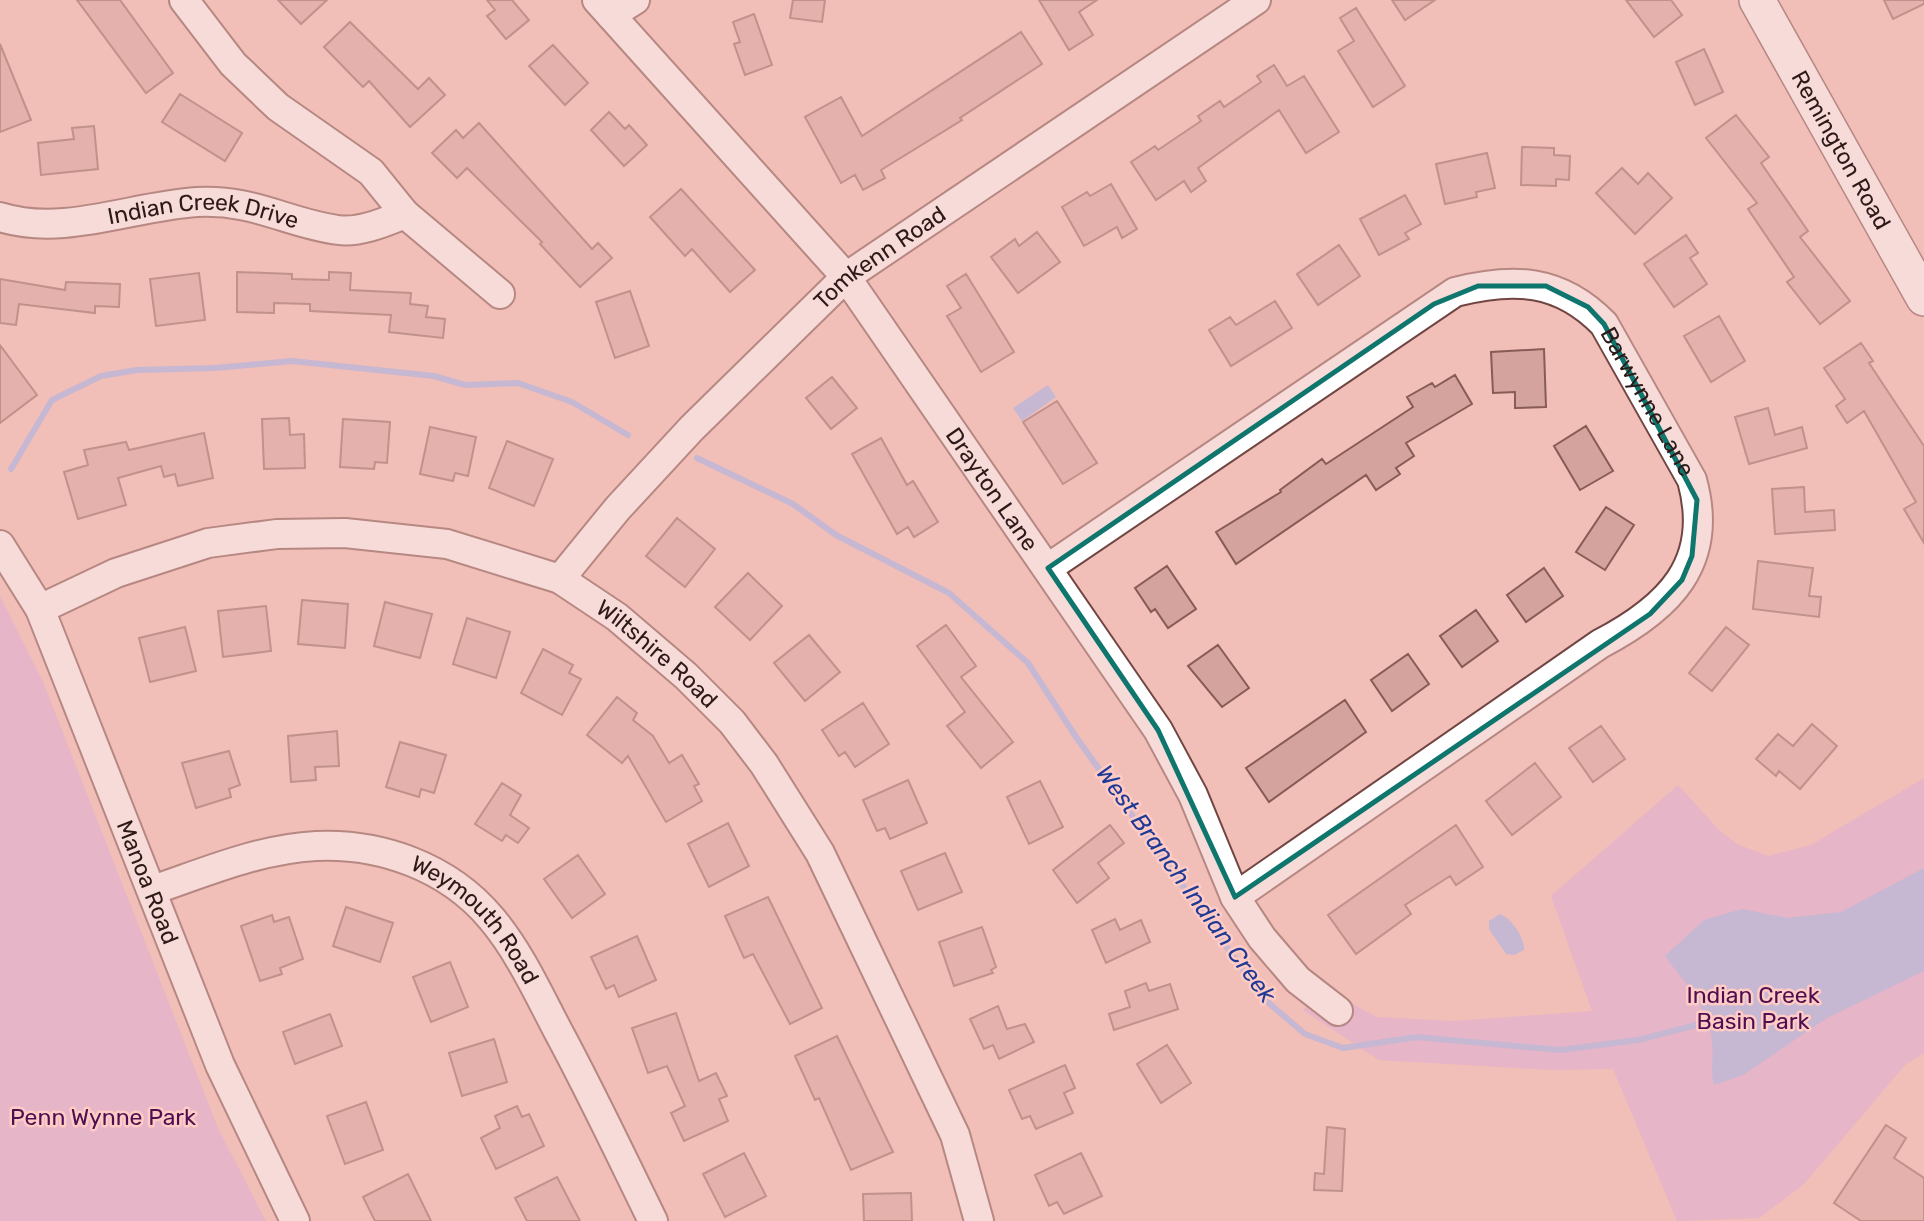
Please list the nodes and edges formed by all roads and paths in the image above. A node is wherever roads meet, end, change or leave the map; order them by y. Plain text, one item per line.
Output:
1 (184, 0) edge
2 (635, 0) edge
3 (1256, 0) edge
4 (1757, 0) edge
5 (604, 8) edge
6 (405, 214) junction
7 (0, 217) edge
8 (846, 277) junction
9 (500, 294) dead end
10 (1924, 298) edge
11 (0, 545) edge
12 (1048, 568) junction
13 (560, 579) junction
14 (40, 608) junction
15 (153, 890) junction
16 (1235, 897) junction
17 (1338, 1011) dead end
18 (295, 1221) edge
19 (653, 1221) edge
20 (979, 1221) edge

1 - 6 street
2 - 5 street
3 - 8 street, Tomkenn Road
4 - 10 main road, Remington Road
5 - 8 street, Drayton Lane
6 - 7 street, Indian Creek Drive
6 - 9 street
8 - 12 street, Drayton Lane
8 - 13 street, Tomkenn Road
11 - 14 street, Manoa Road
12 - 16 street, Drayton Lane
12 - 16 street, Barwynne Lane
13 - 14 street, Wiltshire Road
13 - 20 street, Wiltshire Road
14 - 15 street, Manoa Road
15 - 18 street, Manoa Road
15 - 19 street, Weymouth Road
16 - 17 street, Drayton Lane

